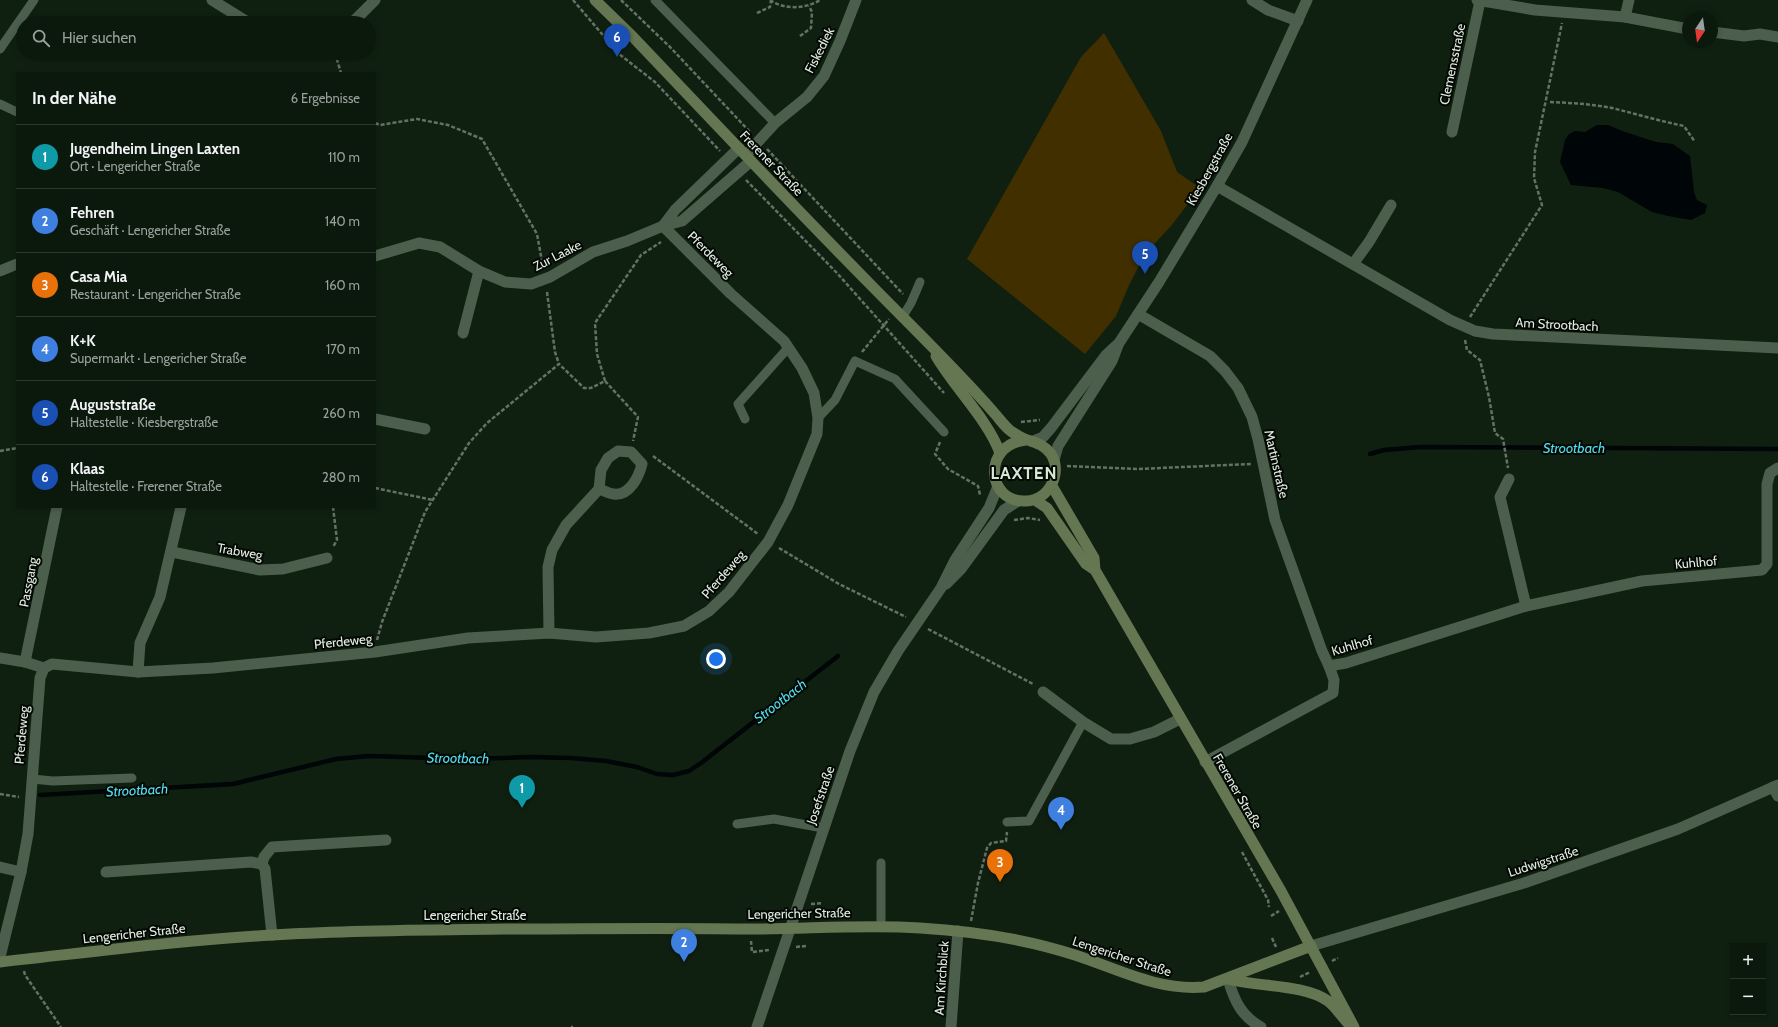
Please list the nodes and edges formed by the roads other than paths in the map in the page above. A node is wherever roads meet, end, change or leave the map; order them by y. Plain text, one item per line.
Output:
1 (34, 0) edge
2 (212, 0) edge
3 (375, 0) edge
4 (595, 0) edge
5 (655, 0) edge
6 (856, 0) edge
7 (1252, 0) edge
8 (1307, 0) edge
9 (1478, 0) edge
10 (1629, 0) edge
11 (23, 16) edge
12 (238, 16) edge
13 (359, 16) edge
14 (1625, 17) junction
15 (1298, 21) junction
16 (16, 26) edge
17 (1682, 28) edge
18 (1718, 33) edge
19 (1778, 37) edge
20 (0, 49) edge
21 (0, 104) edge
22 (16, 112) edge
23 (775, 123) junction
24 (1452, 132) dead end
25 (745, 155) junction
26 (1217, 186) junction
27 (1391, 205) dead end
28 (663, 226) junction
29 (376, 256) edge
30 (16, 264) edge
31 (1353, 264) junction
32 (0, 271) edge
33 (479, 271) junction
34 (920, 282) dead end
35 (900, 313) junction
36 (1138, 314) junction
37 (463, 333) dead end
38 (1119, 343) junction
39 (930, 345) junction
40 (788, 348) junction
41 (1778, 348) edge
42 (818, 418) junction
43 (376, 419) edge
44 (745, 419) dead end
45 (425, 429) dead end
46 (944, 432) road end
47 (1029, 440) junction
48 (1000, 453) junction
49 (1054, 460) junction
50 (1778, 468) edge
51 (1509, 479) dead end
52 (998, 486) junction
53 (1052, 486) junction
54 (599, 488) junction
55 (1018, 500) junction
56 (1035, 500) junction
57 (57, 508) edge
58 (181, 508) edge
59 (172, 552) junction
60 (327, 558) road end
61 (1095, 570) junction
62 (941, 588) junction
63 (1526, 606) junction
64 (549, 633) junction
65 (0, 658) edge
66 (25, 662) junction
67 (1329, 666) junction
68 (44, 668) junction
69 (138, 672) junction
70 (1043, 692) road end
71 (1180, 719) junction
72 (1083, 722) junction
73 (1205, 762) junction
74 (132, 778) dead end
75 (32, 779) junction
76 (1776, 789) edge
77 (1007, 822) road end
78 (737, 824) dead end
79 (823, 828) junction
80 (386, 840) dead end
81 (881, 863) dead end
82 (262, 864) junction
83 (0, 867) edge
84 (21, 872) junction
85 (106, 872) dead end
86 (880, 926) junction
87 (790, 928) junction
88 (958, 931) junction
89 (272, 935) junction
90 (1311, 946) junction
91 (0, 957) edge
92 (0, 962) edge
93 (1228, 979) junction
94 (757, 1027) edge
95 (951, 1027) edge
96 (1261, 1027) edge
97 (1353, 1027) edge

1 - 11 lane
2 - 12 street
3 - 13 street
4 - 25 main road, Frerener Straße
5 - 23 lane
6 - 23 street, Fiskediek
7 - 15 street
8 - 15 street, Kiesbergstraße
9 - 14 street, Clemensstraße
9 - 24 street, Clemensstraße
10 - 14 street
14 - 17 street, Clemensstraße
15 - 26 street, Kiesbergstraße
16 - 20 lane
18 - 19 street
21 - 22 lane
23 - 25 street, Fiskediek
25 - 28 street
25 - 28 street, Pferdeweg
25 - 35 main road, Frerener Straße
26 - 31 street, Am Strootbach
26 - 36 street, Kiesbergstraße
27 - 31 street
28 - 33 street, Zur Laake
28 - 40 street, Pferdeweg
29 - 33 street, Zur Laake
30 - 32 street
31 - 41 street, Am Strootbach
33 - 37 street
34 - 35 lane
35 - 39 main road, Frerener Straße
36 - 38 street, Kiesbergstraße
36 - 67 street, Martinstraße
38 - 47 street, Kiesbergstraße
38 - 49 street, Kiesbergstraße
39 - 47 main road, Frerener Straße
39 - 48 main road, Frerener Straße
40 - 42 street, Pferdeweg
40 - 44 lane
42 - 46 lane
42 - 64 street, Pferdeweg
43 - 45 street
47 - 48 main road
47 - 49 main road
48 - 52 main road
49 - 53 main road
50 - 63 street, Kuhlhof
51 - 63 street
52 - 55 main road
52 - 62 street, Josefstraße
53 - 56 main road
53 - 61 main road, Frerener Straße
54 - 54 street
54 - 64 street
55 - 56 main road
55 - 62 street, Josefstraße
56 - 61 main road, Frerener Straße
57 - 66 street, Passgang
58 - 59 street
59 - 60 street, Trabweg
59 - 69 street
61 - 71 main road, Frerener Straße
62 - 79 street, Josefstraße
63 - 67 street, Kuhlhof
64 - 69 street, Pferdeweg
65 - 66 street
66 - 68 street
67 - 73 street, Kuhlhof
68 - 69 street, Pferdeweg
68 - 75 street, Pferdeweg
70 - 72 street
71 - 72 street
71 - 73 main road, Frerener Straße
72 - 77 lane
73 - 90 main road, Frerener Straße
74 - 75 lane
75 - 84 street, Pferdeweg
76 - 90 street, Ludwigstraße
78 - 79 lane
79 - 87 street, Josefstraße
80 - 82 street
81 - 86 lane
82 - 85 street
82 - 89 street
83 - 84 street
84 - 91 street, Pferdeweg
86 - 87 main road, Lengericher Straße
86 - 88 main road, Lengericher Straße
87 - 89 main road, Lengericher Straße
87 - 94 street, Josefstraße
88 - 93 main road, Lengericher Straße
88 - 95 street, Am Kirchblick
89 - 92 main road, Lengericher Straße
90 - 93 main road, Lengericher Straße
90 - 97 main road, Frerener Straße
93 - 96 street
93 - 97 main road

